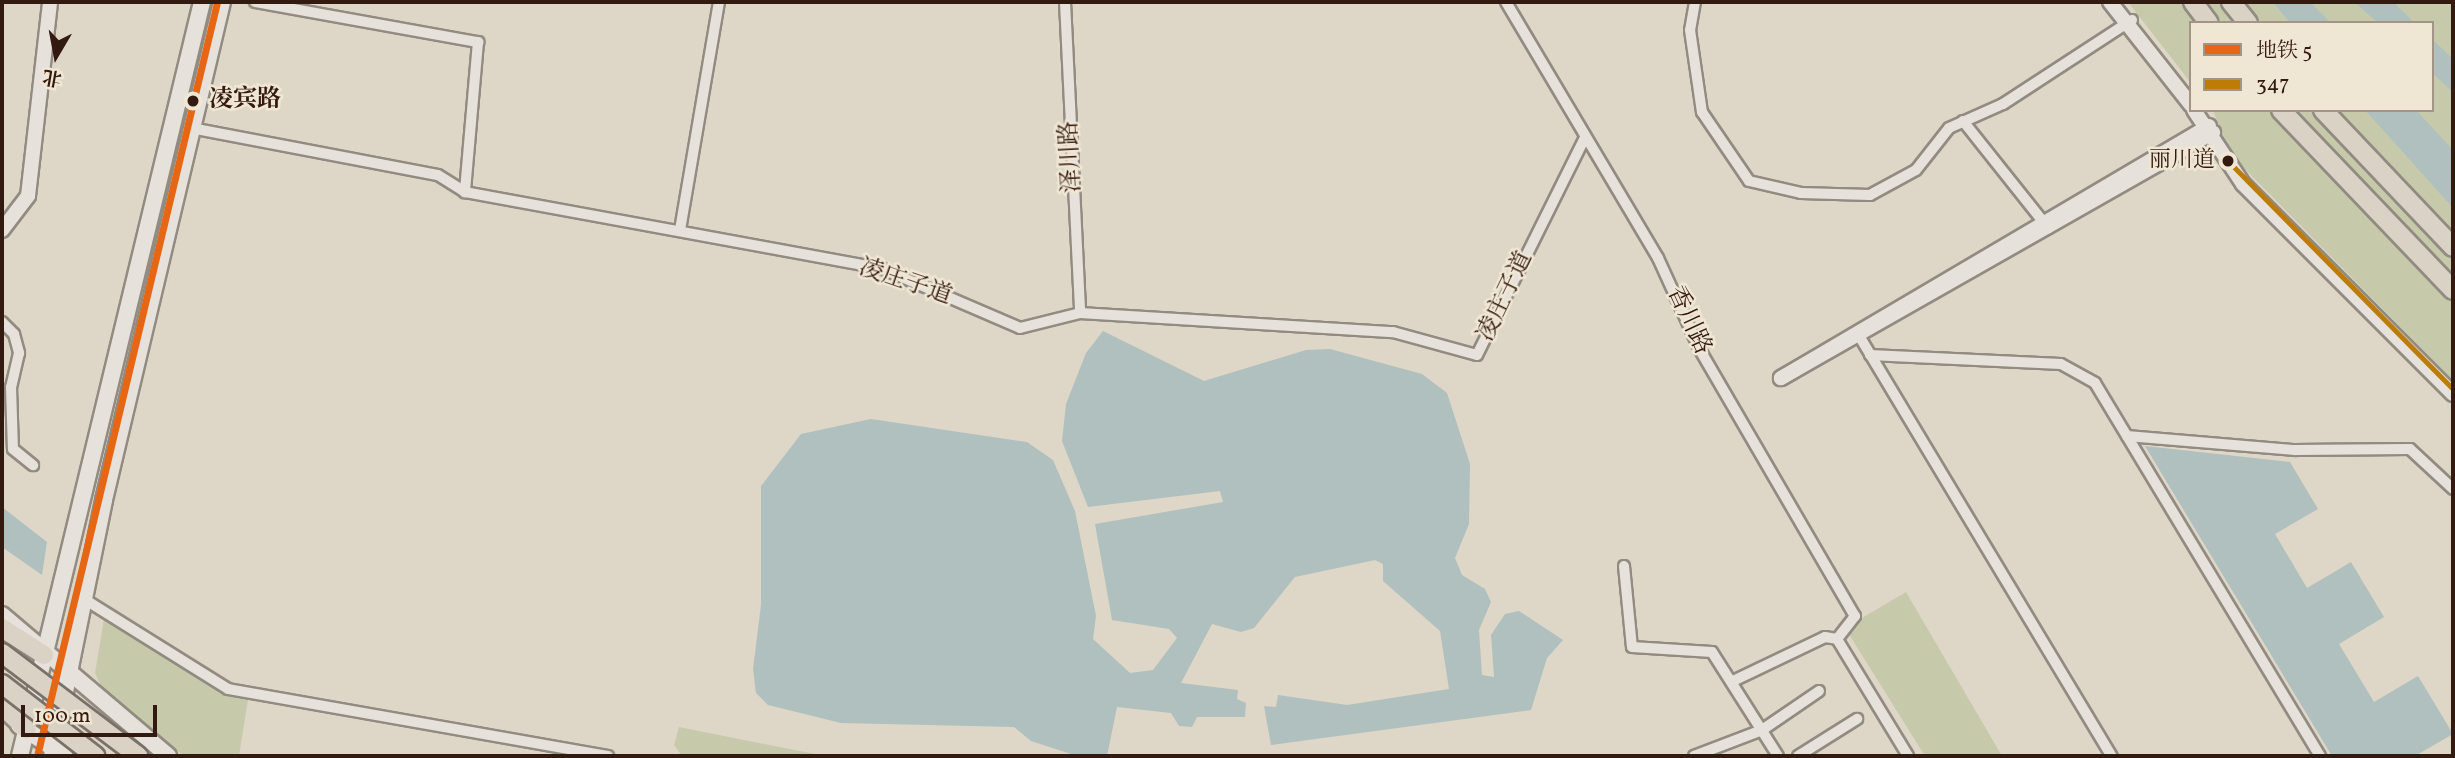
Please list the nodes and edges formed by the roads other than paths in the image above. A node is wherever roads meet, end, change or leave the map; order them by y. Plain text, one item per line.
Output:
1 (50, 2) edge
2 (201, 2) edge
3 (222, 2) edge
4 (255, 2) edge
5 (719, 2) edge
6 (1065, 2) edge
7 (1506, 2) edge
8 (1695, 2) edge
9 (2110, 2) edge
10 (2118, 2) edge
11 (2193, 2) edge
12 (2231, 2) edge
13 (2207, 21) edge
14 (2246, 21) edge
15 (2130, 22) junction
16 (2189, 95) edge
17 (2189, 102) edge
18 (2198, 112) edge
19 (2283, 112) edge
20 (2325, 112) edge
21 (1963, 121) junction
22 (191, 128) junction
23 (2209, 130) junction
24 (1584, 139) junction
25 (465, 192) junction
26 (2046, 226) junction
27 (2, 230) edge
28 (680, 230) junction
29 (2453, 247) edge
30 (2453, 290) edge
31 (1080, 313) junction
32 (2, 322) edge
33 (1859, 335) junction
34 (1870, 355) junction
35 (1783, 380) dead end
36 (2453, 392) edge
37 (2127, 436) junction
38 (33, 465) dead end
39 (2453, 489) edge
40 (1624, 566) dead end
41 (84, 599) junction
42 (2, 615) edge
43 (2, 628) edge
44 (1837, 639) junction
45 (2, 653) edge
46 (44, 656) junction
47 (69, 676) junction
48 (1733, 681) junction
49 (2, 684) edge
50 (1819, 691) dead end
51 (2, 706) edge
52 (2, 714) edge
53 (1857, 719) dead end
54 (27, 729) junction
55 (1762, 730) junction
56 (54, 754) edge
57 (21, 755) edge
58 (96, 756) edge
59 (138, 756) edge
60 (168, 756) edge
61 (608, 756) edge
62 (1694, 756) edge
63 (1778, 756) edge
64 (1798, 756) edge
65 (1908, 756) edge
66 (2112, 756) edge
67 (2320, 756) edge

1 - 27 street
2 - 46 main road
3 - 22 main road
4 - 25 street
5 - 28 street
6 - 31 street, 泽川路
7 - 24 street, 香川路
8 - 21 street
9 - 15 street
10 - 15 street
11 - 13 highway
12 - 14 highway
15 - 16 street
15 - 17 street
15 - 21 street
18 - 23 street
19 - 30 highway
20 - 29 highway
21 - 26 street
22 - 25 street
22 - 41 main road
23 - 26 street
23 - 36 street
24 - 31 street, 凌庄子道
24 - 44 street, 香川路
25 - 28 street, 凌庄子道
26 - 33 street
28 - 31 street, 凌庄子道
32 - 38 street
33 - 34 street
33 - 35 street
34 - 37 street
34 - 66 street
37 - 39 street
37 - 67 street
40 - 48 street
41 - 47 main road
41 - 61 street
42 - 46 main road
43 - 46 highway
44 - 48 street
44 - 65 street
45 - 59 highway, bridge
46 - 47 main road
46 - 54 main road
47 - 56 main road
47 - 60 main road
48 - 55 street
49 - 58 highway, bridge
50 - 55 street
51 - 54 highway
52 - 54 main road
53 - 64 street
54 - 56 main road
54 - 57 main road
55 - 62 street
55 - 63 street
56 - 57 main road

